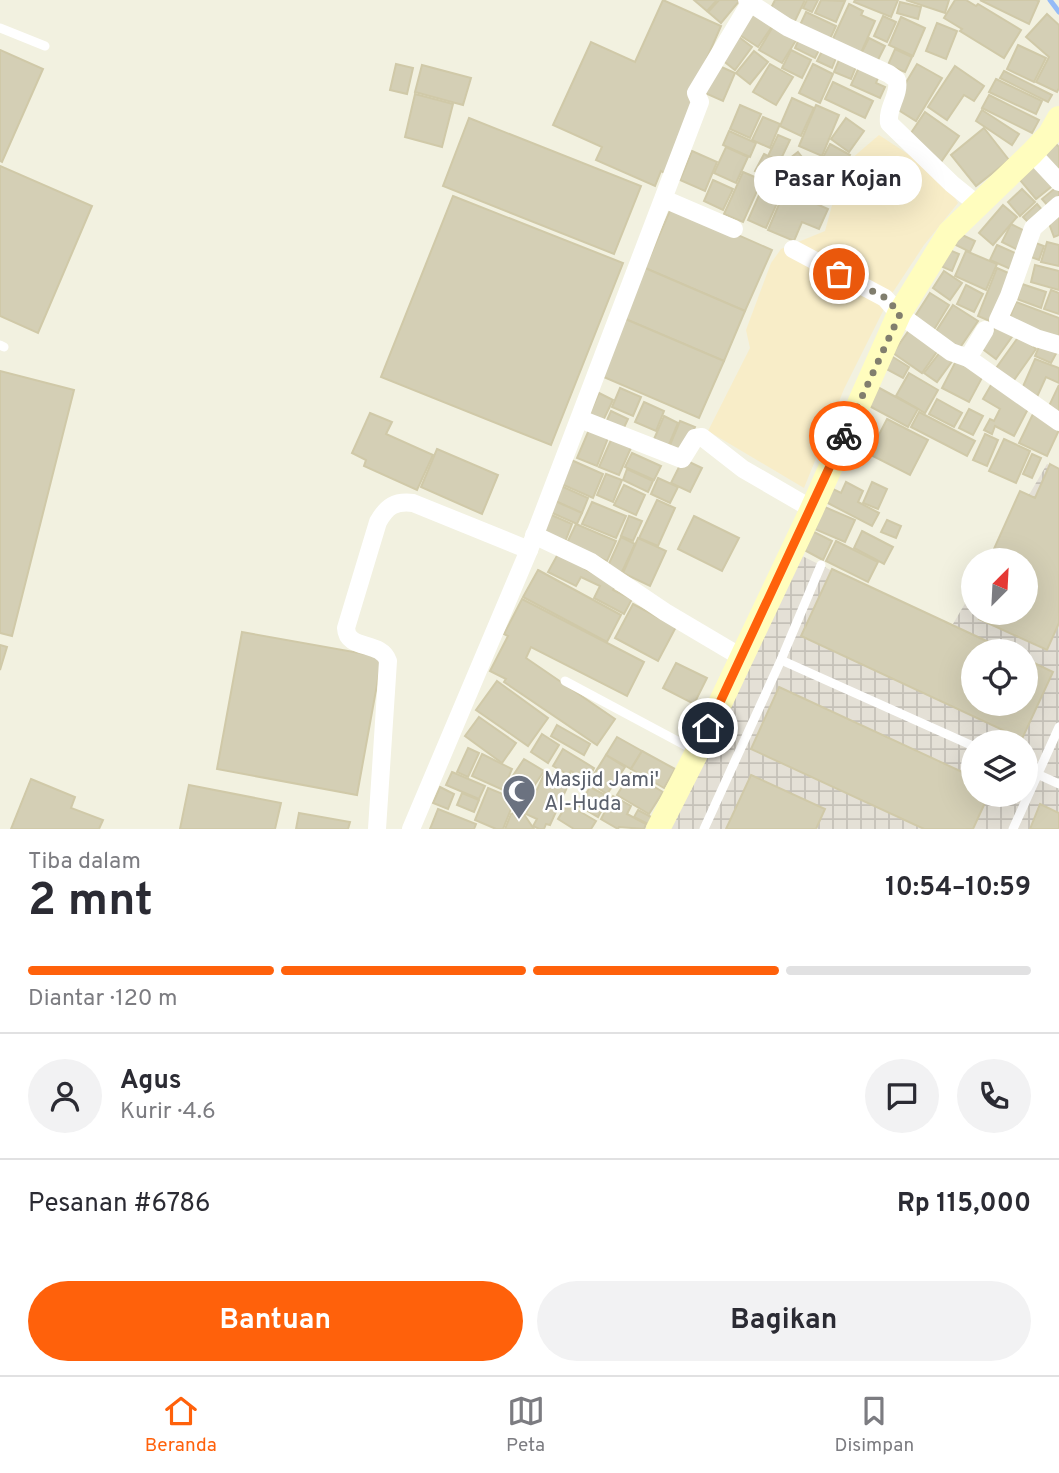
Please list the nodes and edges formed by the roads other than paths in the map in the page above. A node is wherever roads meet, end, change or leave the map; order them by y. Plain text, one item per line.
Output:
1 (749, 1) edge
2 (0, 28) edge
3 (46, 46) dead end
4 (1059, 118) edge
5 (1032, 153) junction
6 (1059, 182) edge
7 (664, 200) junction
8 (978, 205) junction
9 (1059, 205) edge
10 (734, 229) dead end
11 (793, 249) dead end
12 (900, 314) junction
13 (985, 330) dead end
14 (1059, 345) edge
15 (968, 358) junction
16 (580, 419) junction
17 (1059, 422) edge
18 (812, 509) junction
19 (532, 542) junction
20 (821, 565) dead end
21 (741, 657) junction
22 (781, 660) junction
23 (565, 681) dead end
24 (1059, 727) edge
25 (961, 741) edge
26 (697, 752) junction
27 (1038, 773) edge
28 (1038, 775) edge
29 (1059, 784) edge
30 (1023, 807) edge
31 (377, 829) edge
32 (411, 829) edge
33 (658, 829) edge
34 (704, 829) edge
35 (1013, 829) edge

1 - 7 street
1 - 8 street
2 - 3 lane
4 - 5 street
5 - 6 street
5 - 8 street
7 - 10 street
7 - 16 street
8 - 12 street
9 - 14 street
11 - 12 street
12 - 15 street
12 - 18 street
13 - 15 street
15 - 17 street
16 - 18 street
16 - 19 street
18 - 21 street
19 - 21 street
19 - 31 street
19 - 32 street
20 - 22 lane
21 - 26 street
22 - 25 lane
22 - 34 lane
23 - 26 lane
24 - 27 lane
26 - 33 street
28 - 29 lane
30 - 35 lane

